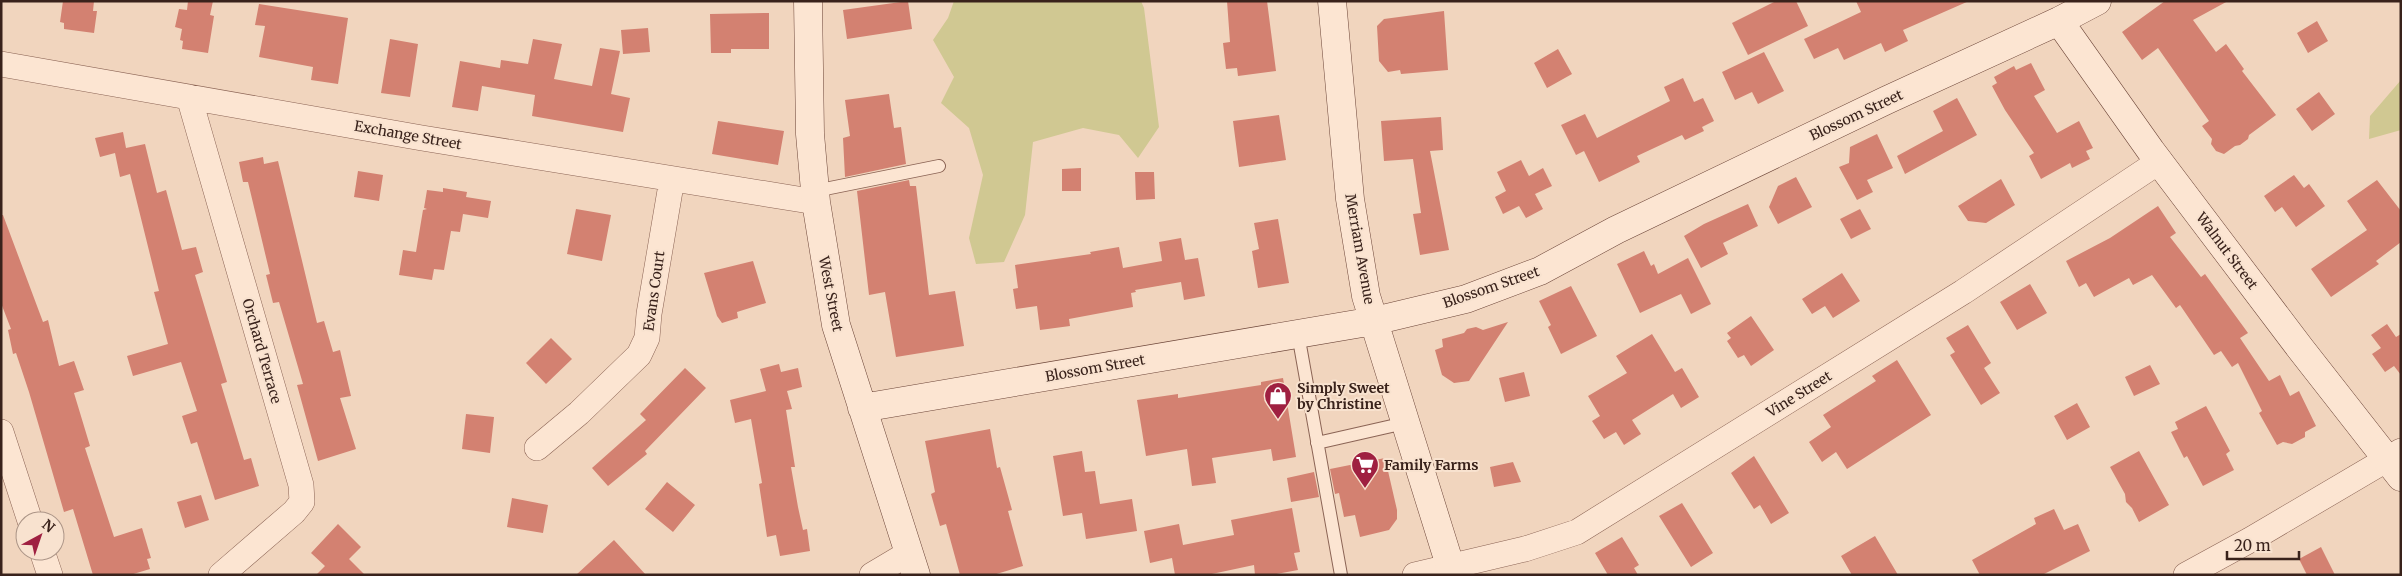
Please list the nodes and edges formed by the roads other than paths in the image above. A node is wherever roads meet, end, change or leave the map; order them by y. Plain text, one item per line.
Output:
1 (808, 1) edge
2 (1332, 1) edge
3 (2097, 1) edge
4 (2059, 21) junction
5 (1, 64) edge
6 (189, 97) junction
7 (2160, 161) junction
8 (939, 166) dead end
9 (672, 179) junction
10 (815, 196) junction
11 (1374, 322) junction
12 (1298, 334) junction
13 (862, 408) junction
14 (1405, 423) junction
15 (1, 432) edge
16 (1317, 444) junction
17 (537, 448) dead end
18 (2397, 463) edge
19 (27, 511) edge
20 (45, 561) edge
21 (912, 564) edge
22 (1451, 570) edge
23 (50, 575) edge
24 (221, 575) edge
25 (872, 575) edge
26 (1341, 575) edge
27 (1415, 575) edge
28 (2186, 575) edge

1 - 10 street, West Street
2 - 11 street, Merriam Avenue
3 - 4 street, Blossom Street
4 - 7 street, Walnut Street
4 - 11 street, Blossom Street
5 - 6 street, Exchange Street
6 - 9 street, Exchange Street
6 - 24 street, Orchard Terrace
7 - 18 street, Walnut Street
7 - 22 street, Vine Street
8 - 10 lane
9 - 10 street, Exchange Street
9 - 17 street, Evans Court
10 - 13 street, West Street
11 - 12 street, Blossom Street
11 - 14 street, Merriam Avenue
12 - 13 street, Blossom Street
12 - 16 lane
13 - 21 street, West Street
14 - 16 lane
14 - 22 street, Merriam Avenue
15 - 19 street
16 - 26 lane
18 - 28 street
20 - 23 street
21 - 25 street
22 - 27 street, Vine Street

